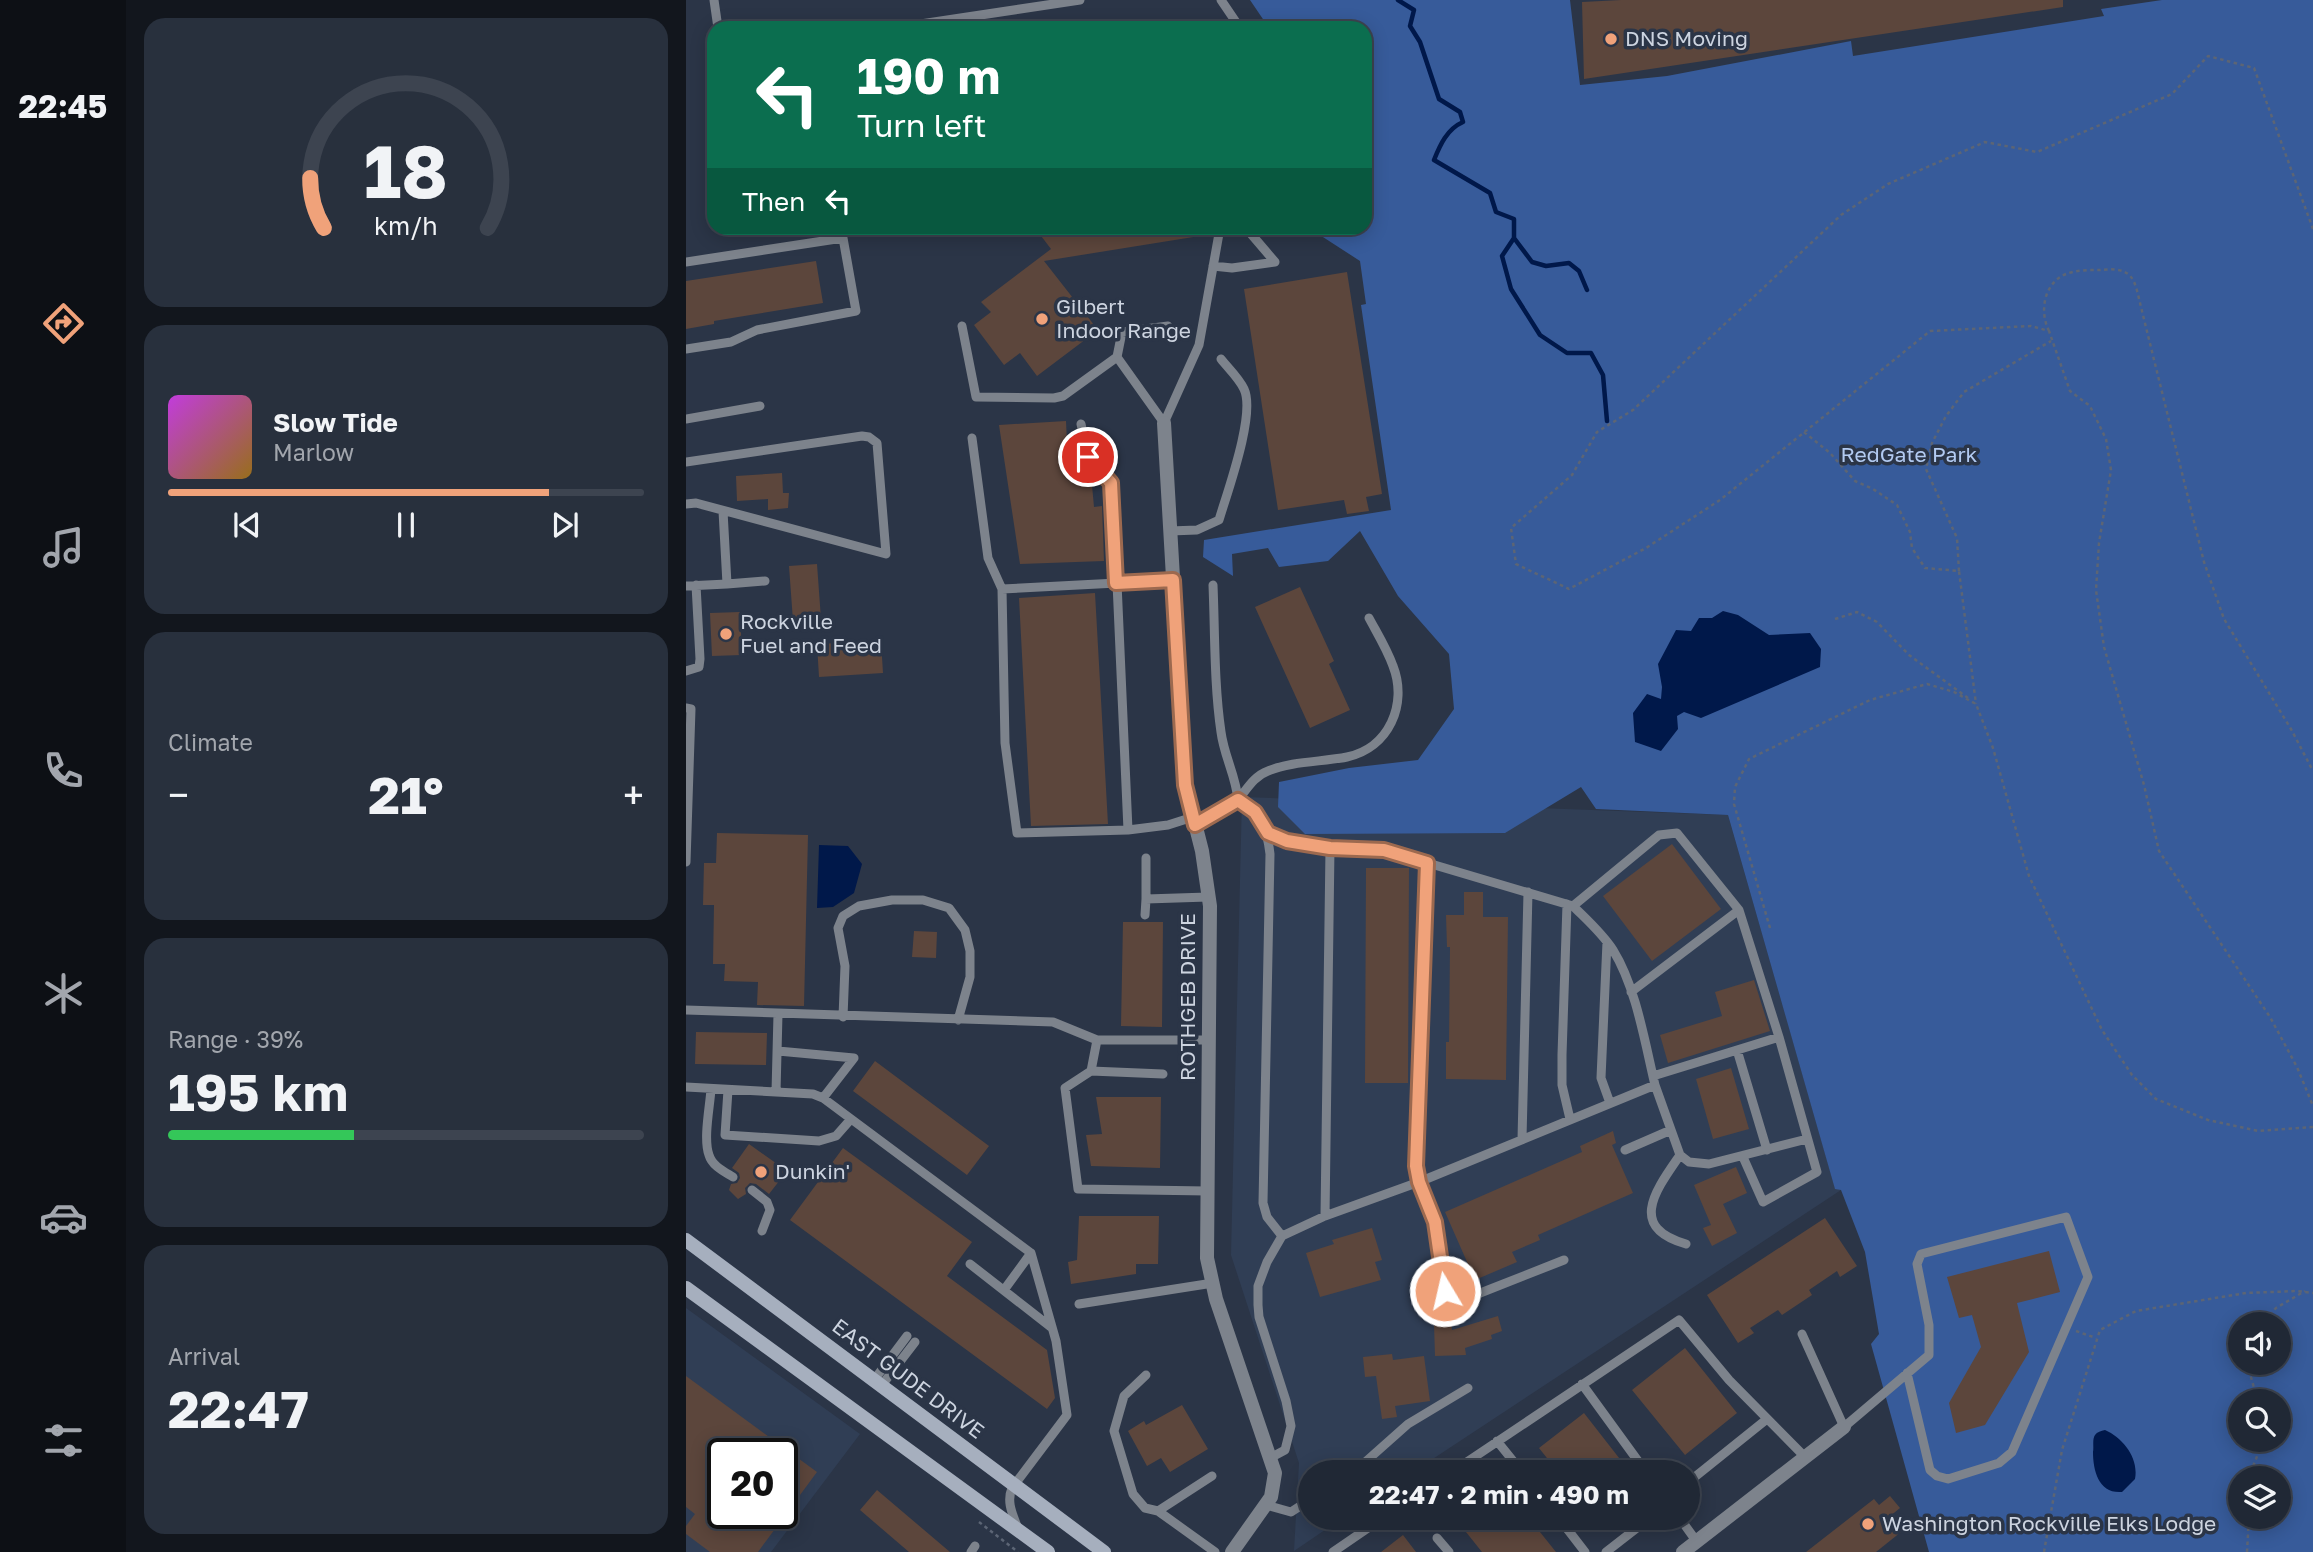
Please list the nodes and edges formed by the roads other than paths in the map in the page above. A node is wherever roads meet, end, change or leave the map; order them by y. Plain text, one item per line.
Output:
1 (714, 0) edge
2 (1080, 0) edge
3 (1221, 0) edge
4 (717, 21) edge
5 (940, 21) edge
6 (1235, 21) edge
7 (1219, 235) edge
8 (1252, 235) edge
9 (686, 262) edge
10 (1213, 267) junction
11 (962, 326) dead end
12 (1168, 326) dead end
13 (686, 349) edge
14 (1117, 357) junction
15 (1221, 359) dead end
16 (760, 405) dead end
17 (686, 419) edge
18 (1164, 423) junction
19 (1081, 424) dead end
20 (972, 438) dead end
21 (686, 462) edge
22 (686, 504) edge
23 (723, 511) junction
24 (1170, 531) junction
25 (1173, 580) junction
26 (765, 581) dead end
27 (1116, 583) junction
28 (727, 584) junction
29 (1213, 584) dead end
30 (691, 585) edge
31 (1002, 589) junction
32 (1370, 618) dead end
33 (686, 671) edge
34 (686, 708) edge
35 (688, 790) edge
36 (1238, 800) junction
37 (1194, 821) junction
38 (1128, 830) junction
39 (1268, 833) junction
40 (1330, 848) junction
41 (1146, 858) dead end
42 (686, 862) edge
43 (1427, 863) junction
44 (1528, 892) junction
45 (1208, 897) junction
46 (1146, 899) junction
47 (1570, 905) junction
48 (1739, 910) junction
49 (1145, 915) dead end
50 (1607, 942) junction
51 (1631, 992) junction
52 (686, 1010) edge
53 (778, 1014) junction
54 (844, 1017) junction
55 (958, 1020) junction
56 (1779, 1037) junction
57 (1097, 1040) junction
58 (1208, 1040) junction
59 (1737, 1050) junction
60 (778, 1051) junction
61 (1091, 1071) junction
62 (1163, 1074) dead end
63 (1654, 1080) junction
64 (686, 1087) edge
65 (711, 1089) junction
66 (728, 1090) junction
67 (776, 1092) junction
68 (823, 1098) junction
69 (1610, 1103) junction
70 (851, 1119) junction
71 (1570, 1119) junction
72 (1671, 1130) junction
73 (1522, 1139) junction
74 (1807, 1139) junction
75 (1625, 1150) dead end
76 (1767, 1150) junction
77 (1680, 1155) junction
78 (1742, 1157) junction
79 (733, 1177) dead end
80 (1419, 1182) junction
81 (752, 1190) dead end
82 (1208, 1191) junction
83 (1325, 1216) junction
84 (762, 1231) dead end
85 (1282, 1236) junction
86 (686, 1240) edge
87 (1686, 1244) dead end
88 (1031, 1253) junction
89 (1564, 1261) dead end
90 (970, 1264) dead end
91 (1213, 1283) junction
92 (686, 1288) edge
93 (1004, 1290) junction
94 (1079, 1304) dead end
95 (1052, 1328) junction
96 (1802, 1334) dead end
97 (911, 1339) dead end
98 (1907, 1373) junction
99 (1146, 1375) dead end
100 (878, 1382) junction
101 (1582, 1384) junction
102 (1468, 1388) dead end
103 (1768, 1419) junction
104 (1844, 1427) junction
105 (1497, 1441) junction
106 (1805, 1457) junction
107 (1270, 1458) junction
108 (1368, 1460) edge
109 (1469, 1460) edge
110 (1512, 1460) edge
111 (1637, 1460) edge
112 (1700, 1473) edge
113 (1212, 1476) dead end
114 (1014, 1484) junction
115 (1266, 1505) junction
116 (1298, 1507) edge
117 (1158, 1511) junction
118 (1018, 1530) junction
119 (1365, 1530) edge
120 (1568, 1530) edge
121 (1634, 1530) edge
122 (1688, 1530) edge
123 (1437, 1538) dead end
124 (1697, 1542) junction
125 (1048, 1552) edge
126 (1104, 1552) edge
127 (1215, 1552) edge
128 (1232, 1552) edge
129 (1333, 1552) edge
130 (1449, 1552) edge
131 (1585, 1552) edge
132 (1606, 1552) edge
133 (1683, 1552) edge

1 - 4 lane
2 - 5 lane
3 - 6 lane
7 - 10 lane
8 - 10 lane
9 - 13 lane
10 - 18 lane
11 - 14 lane
12 - 14 lane
14 - 18 lane
15 - 24 lane
16 - 17 lane
18 - 24 street, ROTHGEB DRIVE
19 - 27 lane
20 - 31 lane
21 - 23 lane
22 - 23 lane
23 - 28 lane
24 - 25 street, ROTHGEB DRIVE
25 - 27 lane
25 - 37 street, ROTHGEB DRIVE
26 - 28 lane
27 - 31 lane
27 - 38 lane
28 - 30 lane
29 - 36 lane
30 - 33 lane
31 - 38 lane
32 - 36 lane
34 - 35 lane
35 - 42 lane
36 - 37 lane
36 - 39 lane
37 - 38 lane
37 - 45 street, ROTHGEB DRIVE
39 - 40 lane
39 - 85 lane
40 - 43 lane
40 - 83 lane
41 - 46 lane
43 - 44 lane
43 - 80 lane
44 - 47 lane
44 - 73 lane
45 - 46 lane
45 - 58 street, ROTHGEB DRIVE
46 - 49 lane
47 - 48 lane
47 - 50 lane
47 - 71 lane
48 - 51 lane
48 - 56 lane
50 - 51 lane
50 - 69 lane
51 - 63 lane
52 - 53 lane
53 - 54 lane
53 - 60 lane
54 - 55 lane
54 - 55 lane
55 - 57 lane
56 - 59 lane
56 - 74 lane
57 - 58 lane
57 - 61 lane
58 - 82 street, ROTHGEB DRIVE
59 - 63 lane
59 - 76 lane
60 - 67 lane
60 - 68 lane
61 - 62 lane
61 - 82 lane
63 - 69 lane
63 - 72 lane
64 - 65 lane
65 - 66 lane
65 - 79 lane
66 - 67 lane
66 - 70 lane
67 - 68 lane
68 - 70 lane
69 - 71 lane
70 - 88 lane
71 - 73 lane
72 - 75 lane
72 - 77 lane
73 - 80 lane
74 - 76 lane
74 - 78 lane
76 - 78 lane
77 - 78 lane
77 - 87 lane
80 - 83 lane
80 - 89 lane
81 - 84 lane
82 - 91 street, ROTHGEB DRIVE
83 - 85 lane
85 - 107 lane
86 - 100 main road, EAST GUDE DRIVE
88 - 93 lane
88 - 95 lane
90 - 93 lane
91 - 94 lane
91 - 107 street, ROTHGEB DRIVE
92 - 118 main road
93 - 95 lane
95 - 114 lane
96 - 104 lane
97 - 100 lane
98 - 98 lane
98 - 104 lane
99 - 117 lane
100 - 114 main road, EAST GUDE DRIVE
101 - 103 lane
101 - 105 lane
101 - 111 lane
102 - 108 lane
103 - 106 lane
103 - 112 lane
104 - 106 street
105 - 109 lane
105 - 110 lane
106 - 124 street
107 - 115 street, ROTHGEB DRIVE
113 - 117 lane
114 - 118 lane
114 - 126 main road, EAST GUDE DRIVE
115 - 116 lane
115 - 128 street, ROTHGEB DRIVE
117 - 127 lane
118 - 125 main road
119 - 129 lane
120 - 131 lane
121 - 132 lane
122 - 124 lane
123 - 130 lane
124 - 133 street

